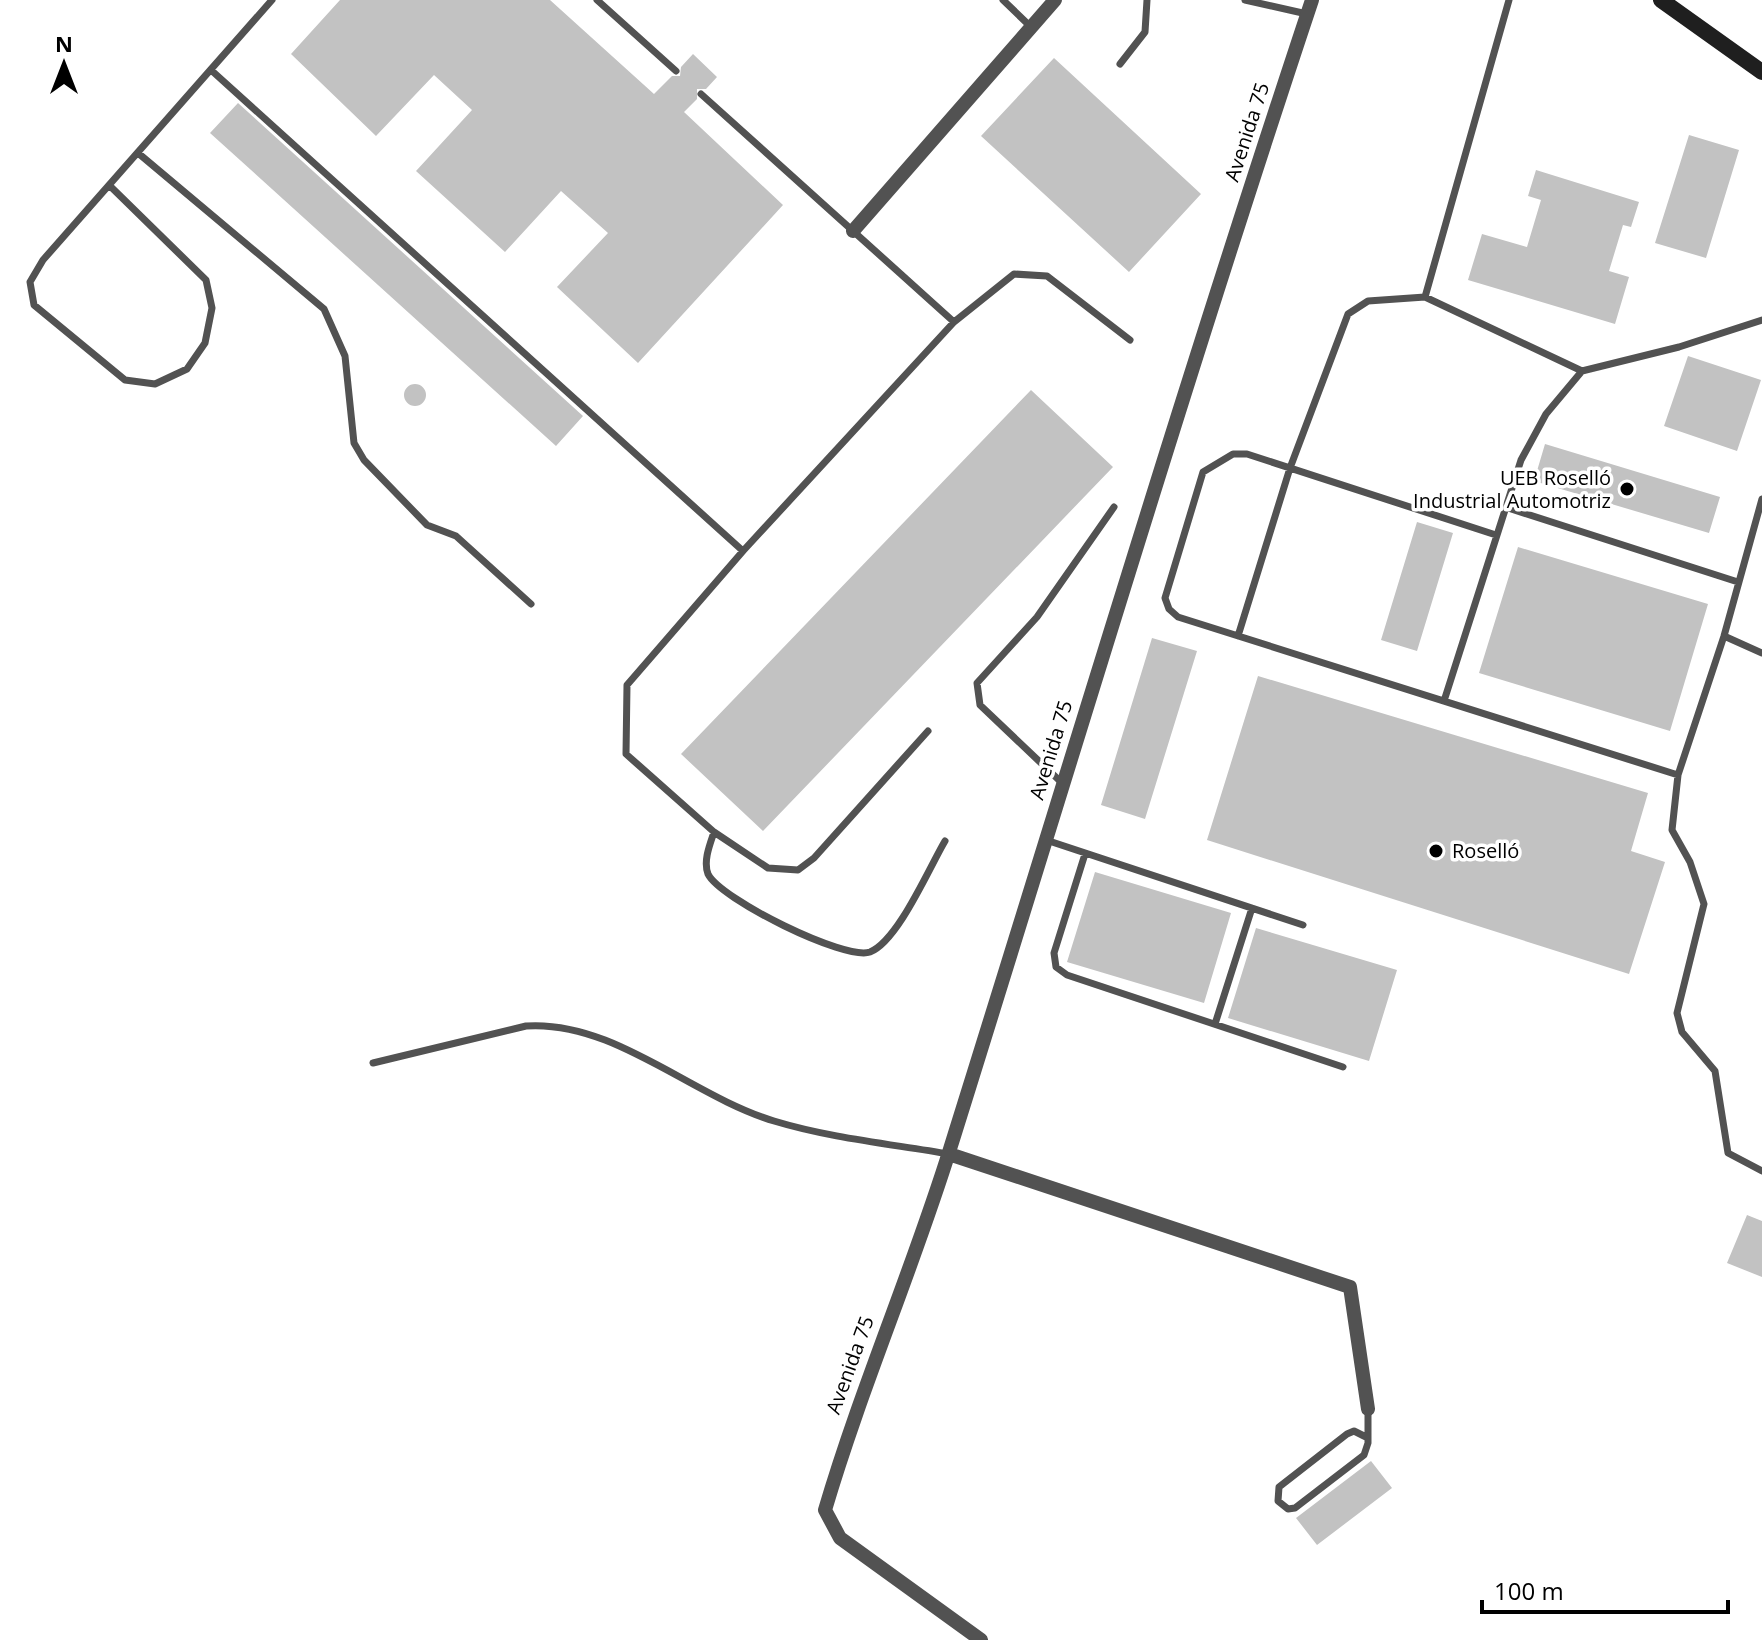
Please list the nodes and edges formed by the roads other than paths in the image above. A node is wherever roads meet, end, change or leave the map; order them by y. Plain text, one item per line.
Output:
1 (272, 0) edge
2 (597, 0) edge
3 (1003, 0) edge
4 (1055, 0) edge
5 (1147, 0) edge
6 (1245, 0) edge
7 (1509, 0) edge
8 (1661, 0) edge
9 (1310, 7) edge
10 (1031, 27) junction
11 (1120, 64) dead end
12 (211, 70) junction
13 (676, 71) dead end
14 (1762, 72) edge
15 (701, 94) dead end
16 (138, 153) junction
17 (109, 185) junction
18 (853, 231) junction
19 (1425, 297) junction
20 (1762, 320) edge
21 (954, 322) junction
22 (1130, 340) dead end
23 (1582, 371) junction
24 (1290, 468) junction
25 (1762, 499) edge
26 (1114, 507) dead end
27 (1505, 507) junction
28 (1496, 535) junction
29 (743, 551) junction
30 (1738, 582) junction
31 (531, 604) dead end
32 (1238, 636) junction
33 (1724, 636) junction
34 (1762, 653) edge
35 (1444, 701) junction
36 (928, 731) dead end
37 (1678, 775) junction
38 (1061, 782) junction
39 (714, 832) junction
40 (1044, 840) junction
41 (945, 841) dead end
42 (1085, 854) junction
43 (1252, 908) junction
44 (1303, 925) dead end
45 (1215, 1024) junction
46 (373, 1063) dead end
47 (1343, 1067) dead end
48 (949, 1154) junction
49 (1762, 1171) edge
50 (1368, 1409) joint
51 (1366, 1437) junction
52 (981, 1640) edge

1 - 12 lane
2 - 13 lane
3 - 10 lane
4 - 10 street
5 - 11 lane
6 - 9 lane
7 - 19 lane
8 - 14 main road
9 - 38 street, Avenida 75
10 - 18 street
12 - 16 lane
12 - 29 lane
15 - 18 lane
16 - 17 lane
16 - 31 lane
17 - 17 lane
18 - 21 lane
19 - 23 lane
19 - 24 lane
20 - 23 lane
21 - 22 lane
21 - 29 lane
23 - 27 lane
24 - 28 lane
24 - 32 lane
24 - 32 lane
25 - 30 lane
26 - 38 lane
27 - 28 lane
27 - 30 lane
28 - 35 lane
29 - 39 lane
30 - 33 lane
32 - 35 lane
33 - 34 lane
33 - 37 lane
35 - 37 lane
36 - 39 lane
37 - 49 lane
38 - 40 street, Avenida 75
39 - 41 lane
40 - 42 lane
40 - 48 street, Avenida 75
42 - 43 lane
42 - 45 lane
43 - 44 lane
43 - 45 lane
45 - 47 lane
46 - 48 lane
48 - 50 street
48 - 52 street, Avenida 75
50 - 51 lane
51 - 51 lane

